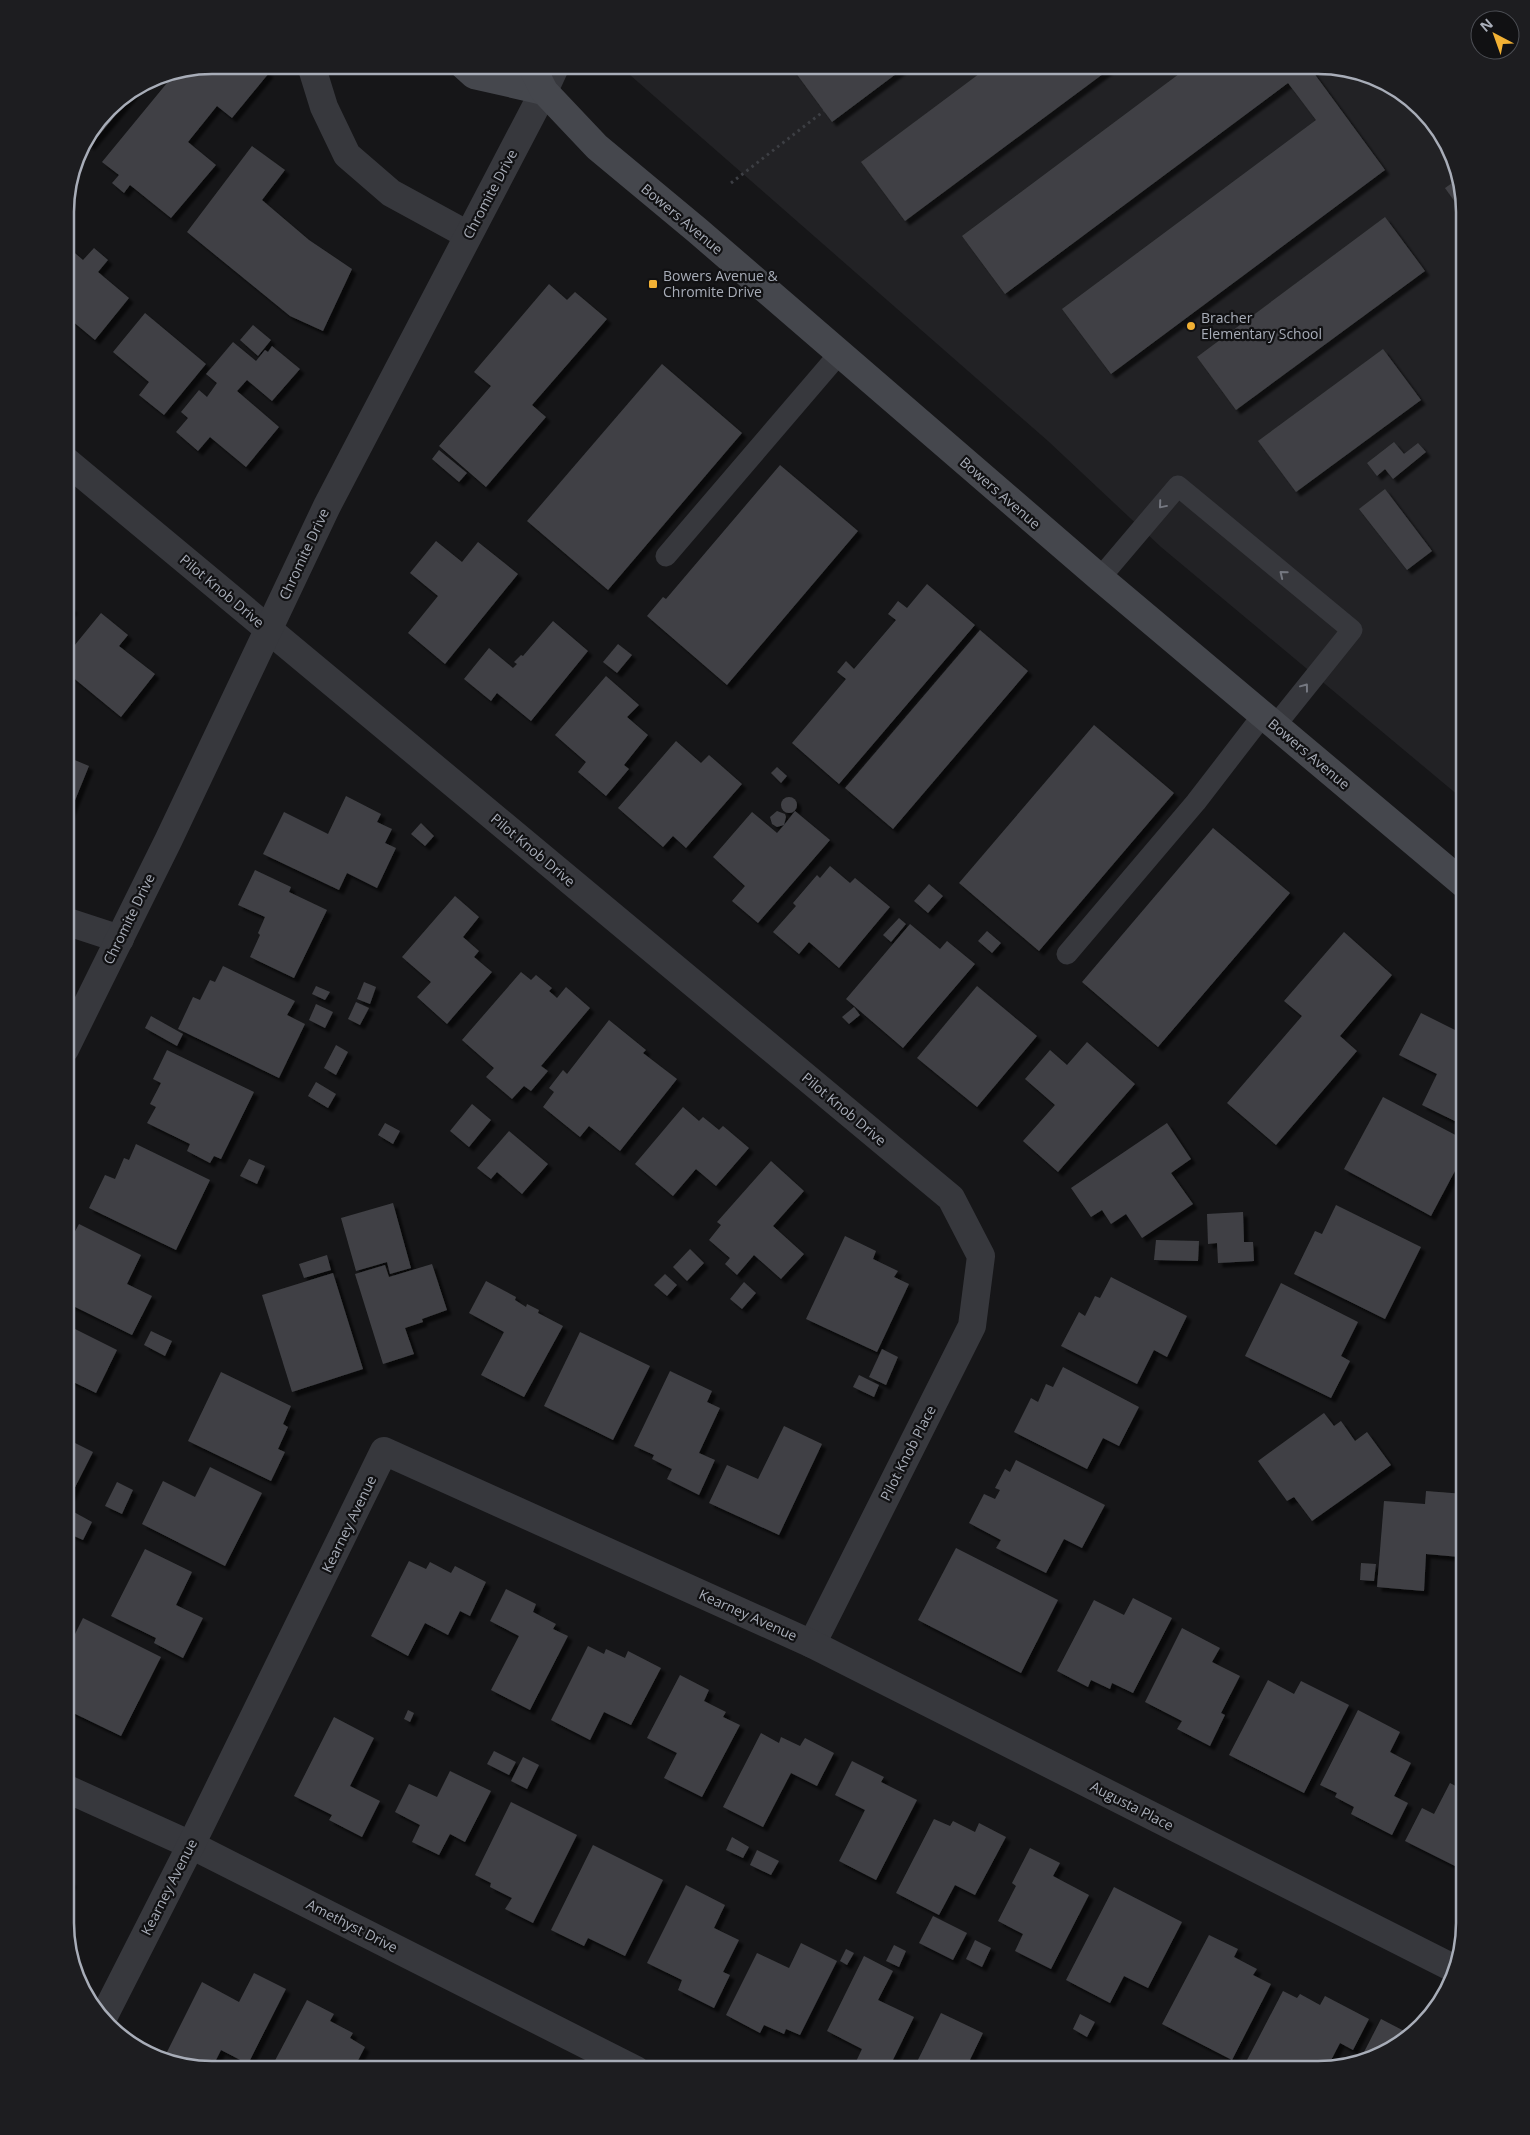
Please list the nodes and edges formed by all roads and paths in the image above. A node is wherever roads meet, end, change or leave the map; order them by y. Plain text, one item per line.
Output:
1 (314, 74) edge
2 (473, 74) edge
3 (536, 74) edge
4 (552, 74) edge
5 (544, 91) junction
6 (824, 111) dead end
7 (731, 183) dead end
8 (468, 235) junction
9 (839, 354) junction
10 (74, 468) edge
11 (666, 556) dead end
12 (1100, 578) junction
13 (269, 630) junction
14 (1269, 720) junction
15 (1456, 877) edge
16 (74, 924) edge
17 (120, 939) junction
18 (1067, 954) dead end
19 (74, 1031) edge
20 (981, 1256) joint
21 (812, 1644) junction
22 (74, 1792) edge
23 (191, 1845) junction
24 (1449, 1966) edge
25 (106, 2012) edge
26 (618, 2061) edge

1 - 8 street
2 - 5 main road
3 - 5 main road, Bowers Avenue
4 - 5 street, Chromite Drive
5 - 8 street, Chromite Drive
5 - 9 main road, Bowers Avenue
6 - 7 path
8 - 13 street, Chromite Drive
9 - 11 lane
9 - 12 main road, Bowers Avenue
10 - 13 street, Pilot Knob Drive
12 - 14 main road, Bowers Avenue
14 -> 12 lane
13 - 17 street, Chromite Drive
13 - 20 street, Pilot Knob Drive
14 - 15 main road, Bowers Avenue
14 - 18 lane
16 - 17 street
17 - 19 street, Chromite Drive
20 - 21 street, Pilot Knob Place
21 - 23 street, Kearney Avenue
21 - 24 street, Augusta Place
22 - 23 street, Amethyst Drive
23 - 25 street, Kearney Avenue
23 - 26 street, Amethyst Drive

